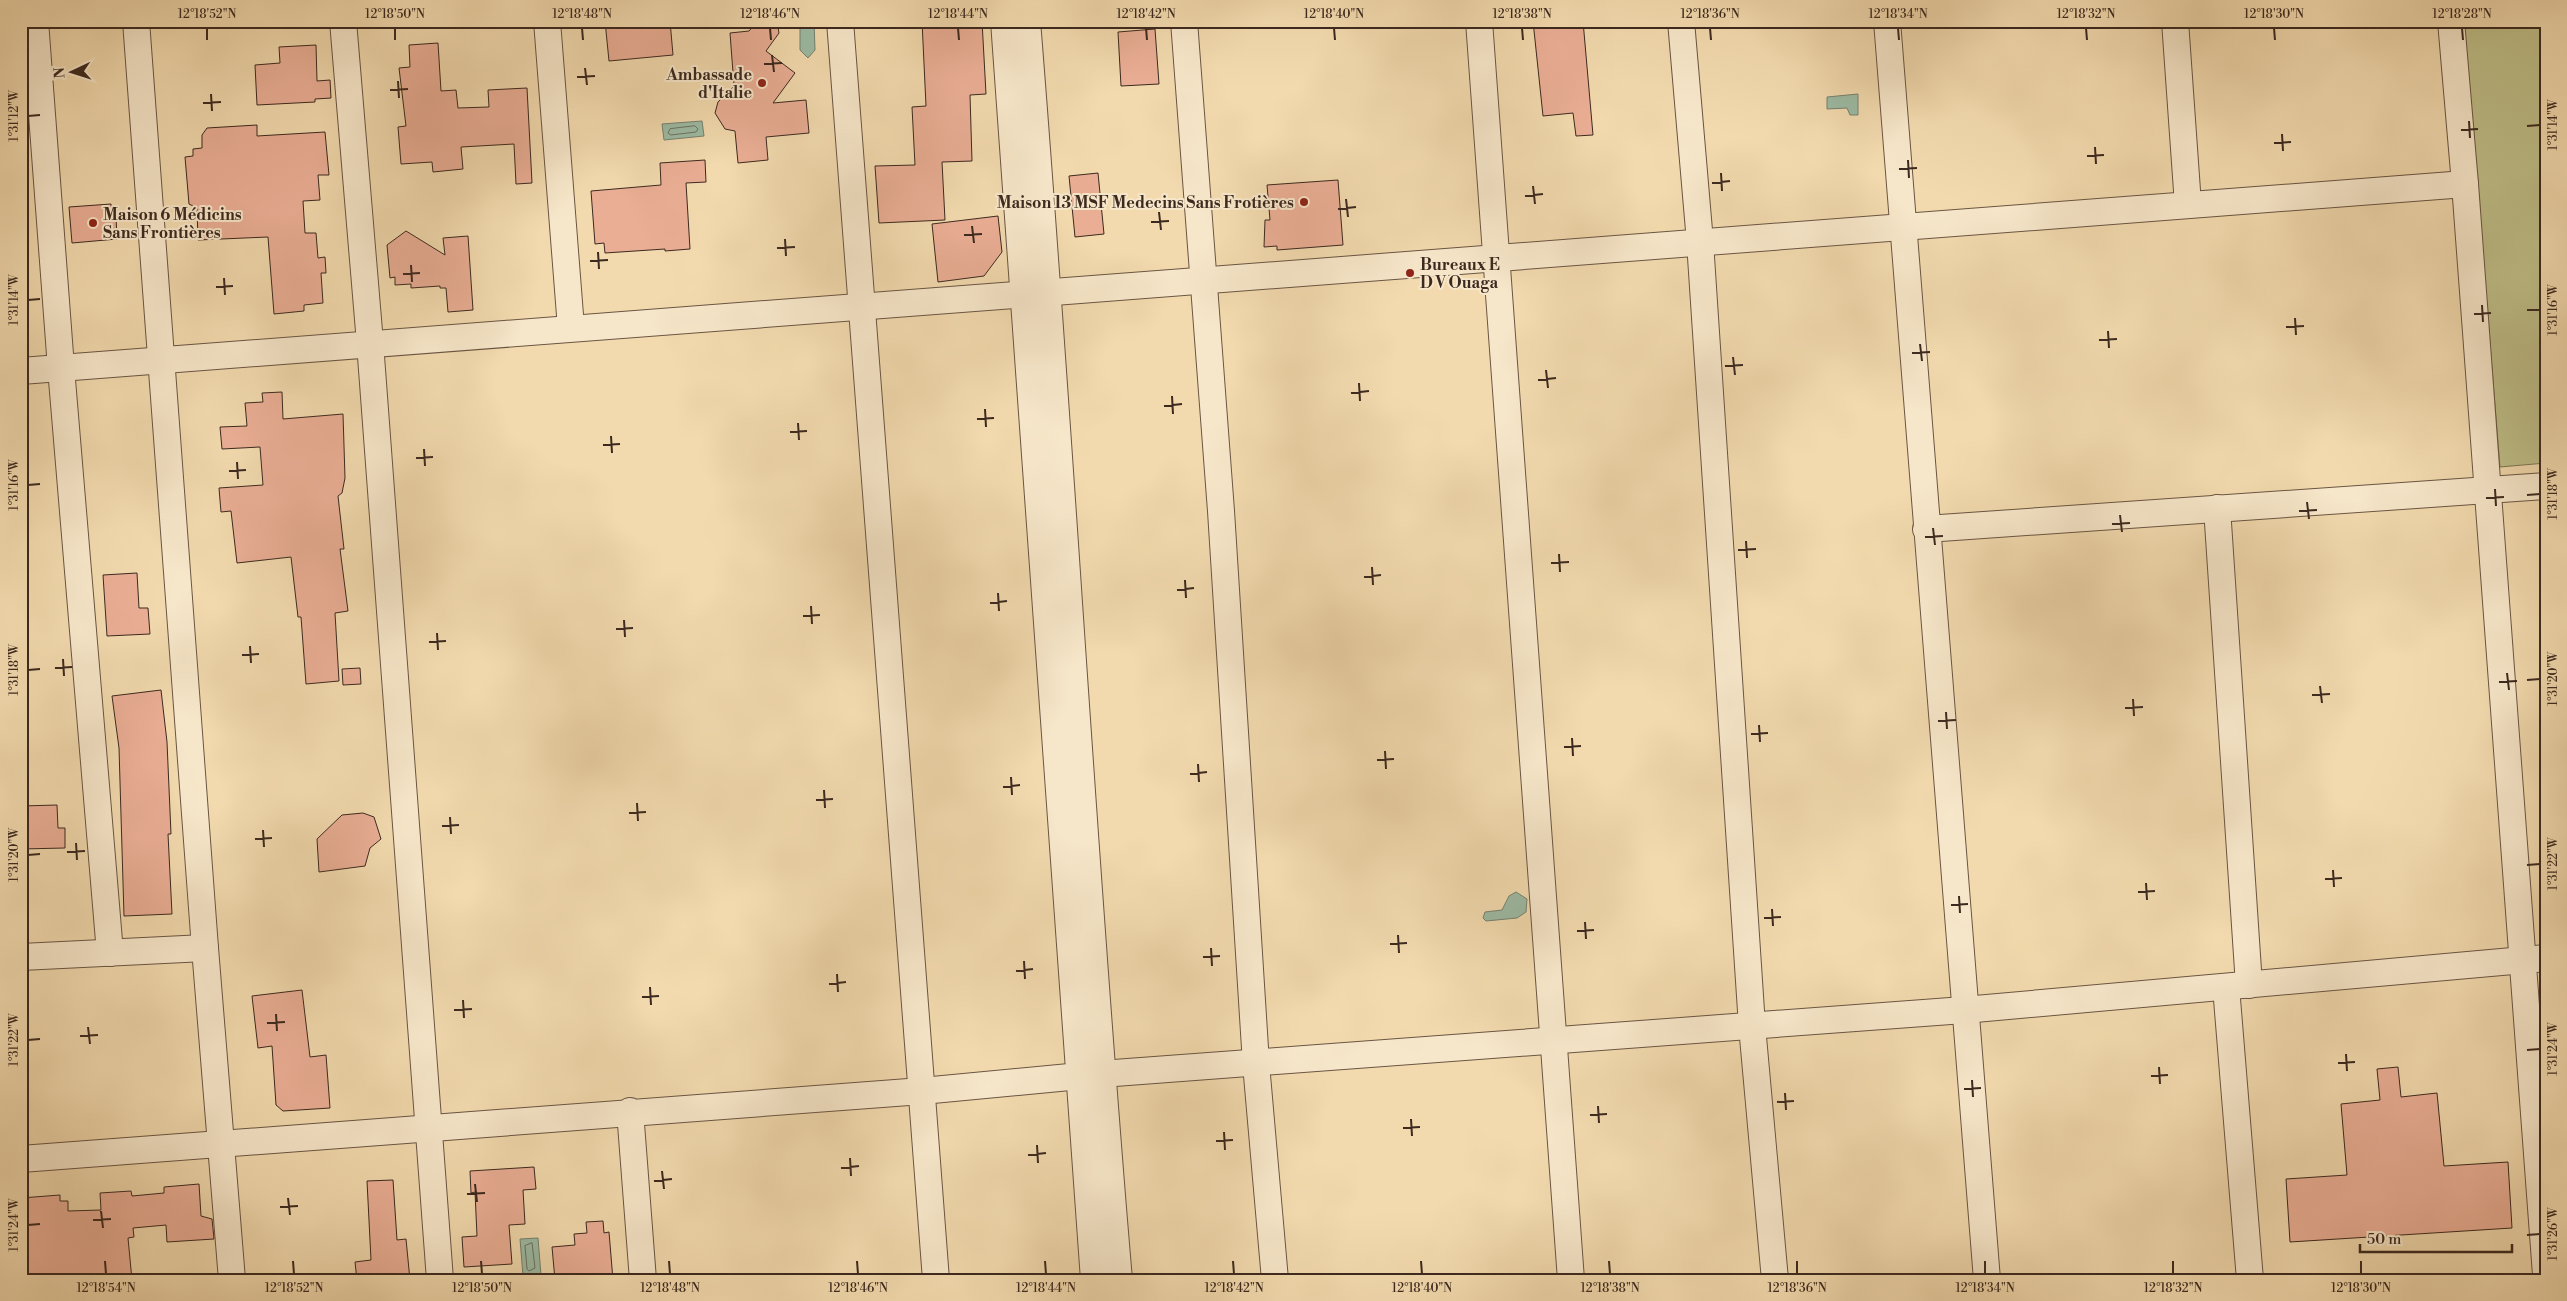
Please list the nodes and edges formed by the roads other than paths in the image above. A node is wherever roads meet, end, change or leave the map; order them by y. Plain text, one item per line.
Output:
1 (136, 21) edge
2 (342, 21) edge
3 (547, 21) edge
4 (840, 21) edge
5 (1004, 21) edge
6 (1027, 21) edge
7 (1184, 21) edge
8 (1479, 21) edge
9 (1681, 21) edge
10 (1887, 21) edge
11 (2175, 21) edge
12 (2451, 21) edge
13 (30, 29) edge
14 (2465, 184) junction
15 (2188, 205) junction
16 (1902, 226) junction
17 (1700, 242) junction
18 (1498, 258) junction
19 (1205, 282) junction
20 (1037, 293) junction
21 (862, 305) junction
22 (571, 328) junction
23 (370, 343) junction
24 (162, 358) junction
25 (61, 368) junction
26 (21, 371) edge
27 (2546, 486) edge
28 (2487, 490) junction
29 (2217, 508) junction
30 (1926, 529) junction
31 (205, 948) junction
32 (110, 953) junction
33 (21, 957) edge
34 (2534, 959) edge
35 (2238, 986) junction
36 (1964, 1010) junction
37 (1752, 1026) junction
38 (1552, 1040) junction
39 (1256, 1064) junction
40 (1090, 1075) junction
41 (922, 1091) junction
42 (630, 1111) junction
43 (429, 1128) junction
44 (222, 1144) junction
45 (21, 1159) edge
46 (2546, 1275) edge
47 (232, 1280) edge
48 (440, 1280) edge
49 (643, 1280) edge
50 (936, 1280) edge
51 (1094, 1280) edge
52 (1118, 1280) edge
53 (1275, 1280) edge
54 (1571, 1280) edge
55 (1775, 1280) edge
56 (1987, 1280) edge
57 (2250, 1280) edge

1 - 24 street
2 - 23 street
3 - 22 street
4 - 21 street
5 - 20 street
6 - 20 street
7 - 19 street
8 - 18 street
9 - 17 street
10 - 16 street
11 - 15 street
12 - 14 street
13 - 25 street
14 - 15 street
14 - 28 street
15 - 16 street
16 - 17 street
16 - 30 street
17 - 18 street
17 - 37 street
18 - 19 street
18 - 38 street
19 - 20 street
19 - 39 street
20 - 21 street
20 - 40 street
21 - 22 street
21 - 41 street
22 - 23 street
23 - 24 street
23 - 43 street
24 - 25 street
24 - 31 street
25 - 26 street
25 - 32 street
27 - 28 street
28 - 29 street
28 - 34 street
29 - 30 street
29 - 35 street
30 - 36 street
31 - 32 street
31 - 44 street
32 - 33 street
34 - 35 street
34 - 46 street
35 - 36 street
35 - 57 street
36 - 37 street
36 - 56 street
37 - 38 street
37 - 55 street
38 - 39 street
38 - 54 street
39 - 40 street
39 - 53 street
40 - 41 street
40 - 51 street
40 - 52 street
41 - 42 street
41 - 50 street
42 - 43 street
42 - 49 street
43 - 44 street
43 - 48 street
44 - 45 street
44 - 47 street

